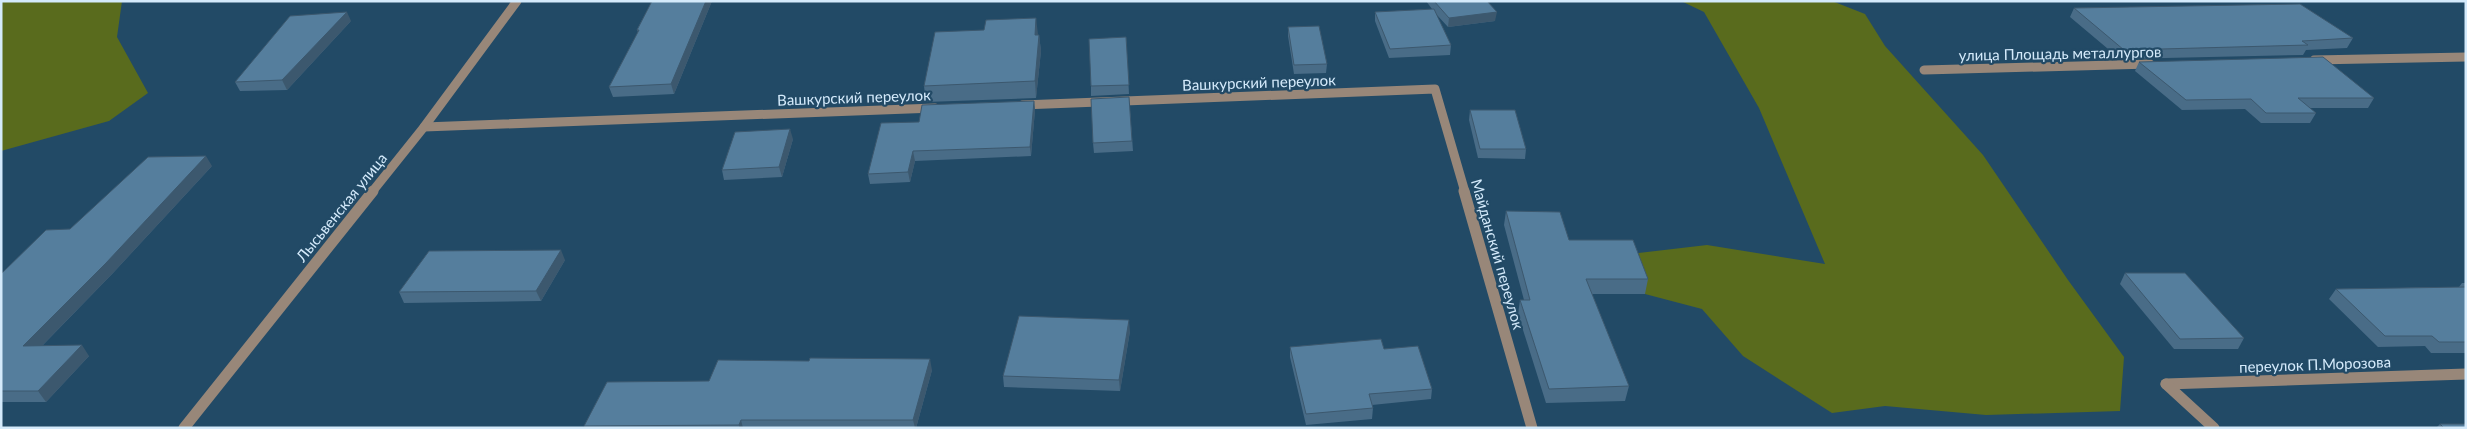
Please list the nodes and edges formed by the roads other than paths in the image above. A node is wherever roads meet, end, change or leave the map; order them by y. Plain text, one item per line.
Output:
1 (517, 1) edge
2 (2466, 57) edge
3 (2308, 60) edge
4 (2161, 64) edge
5 (1924, 70) dead end
6 (1435, 89) joint
7 (1009, 105) edge
8 (949, 108) edge
9 (424, 127) junction
10 (2466, 374) edge
11 (184, 428) edge
12 (1532, 428) edge
13 (2214, 428) edge

1 - 9 street, Лысьвенская улица
2 - 3 street
4 - 5 street, улица Площадь металлургов
6 - 7 street, Вашкурский переулок
6 - 12 street, Майданский переулок
8 - 9 street, Вашкурский переулок
9 - 11 street, Лысьвенская улица
10 - 13 street, переулок П.Морозова

